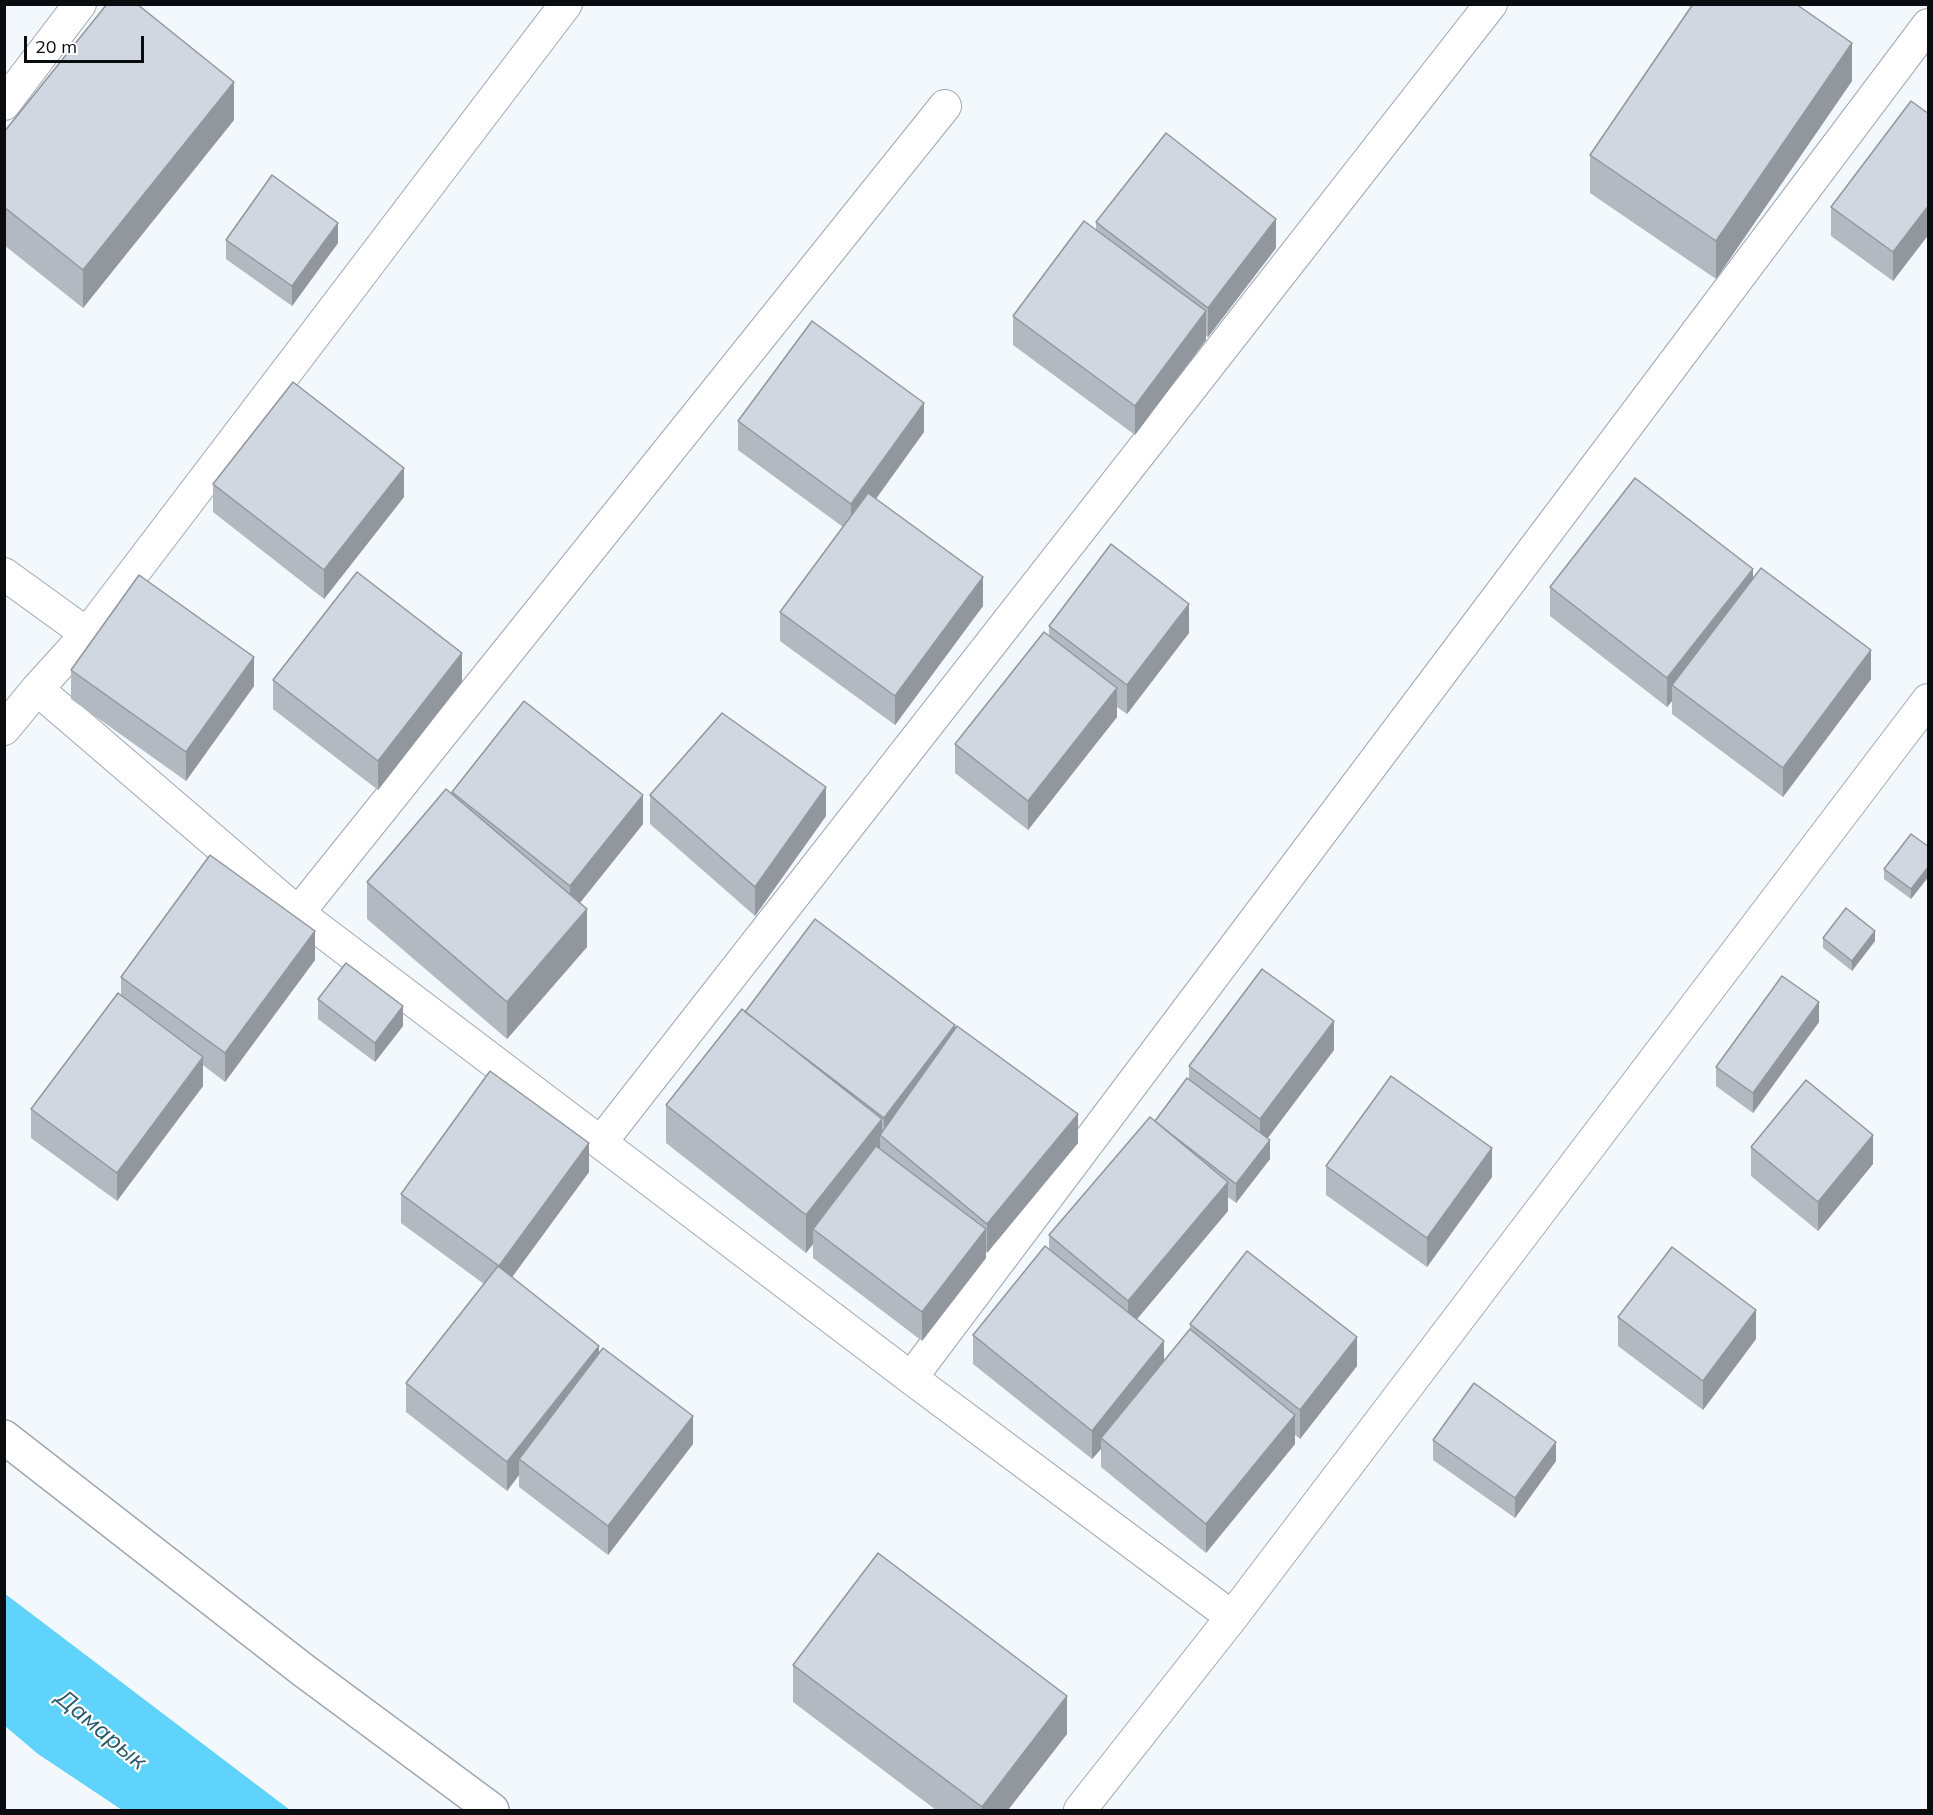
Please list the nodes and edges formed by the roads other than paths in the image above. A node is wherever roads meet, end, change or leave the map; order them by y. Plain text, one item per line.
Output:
1 (80, 4) edge
2 (566, 4) edge
3 (1491, 4) edge
4 (1929, 25) edge
5 (4, 104) edge
6 (945, 106) dead end
7 (4, 574) edge
8 (87, 634) junction
9 (37, 689) junction
10 (1929, 700) edge
11 (4, 729) edge
12 (298, 913) junction
13 (601, 1142) junction
14 (911, 1378) junction
15 (4, 1437) edge
16 (1232, 1617) junction
17 (492, 1810) edge
18 (1080, 1810) edge

1 - 5 street
2 - 8 street
3 - 13 street
4 - 14 street
6 - 12 street
7 - 8 street
8 - 9 street
9 - 11 street
9 - 12 street
10 - 16 street
12 - 13 street
13 - 14 street
14 - 16 street
15 - 17 main road
16 - 18 street

